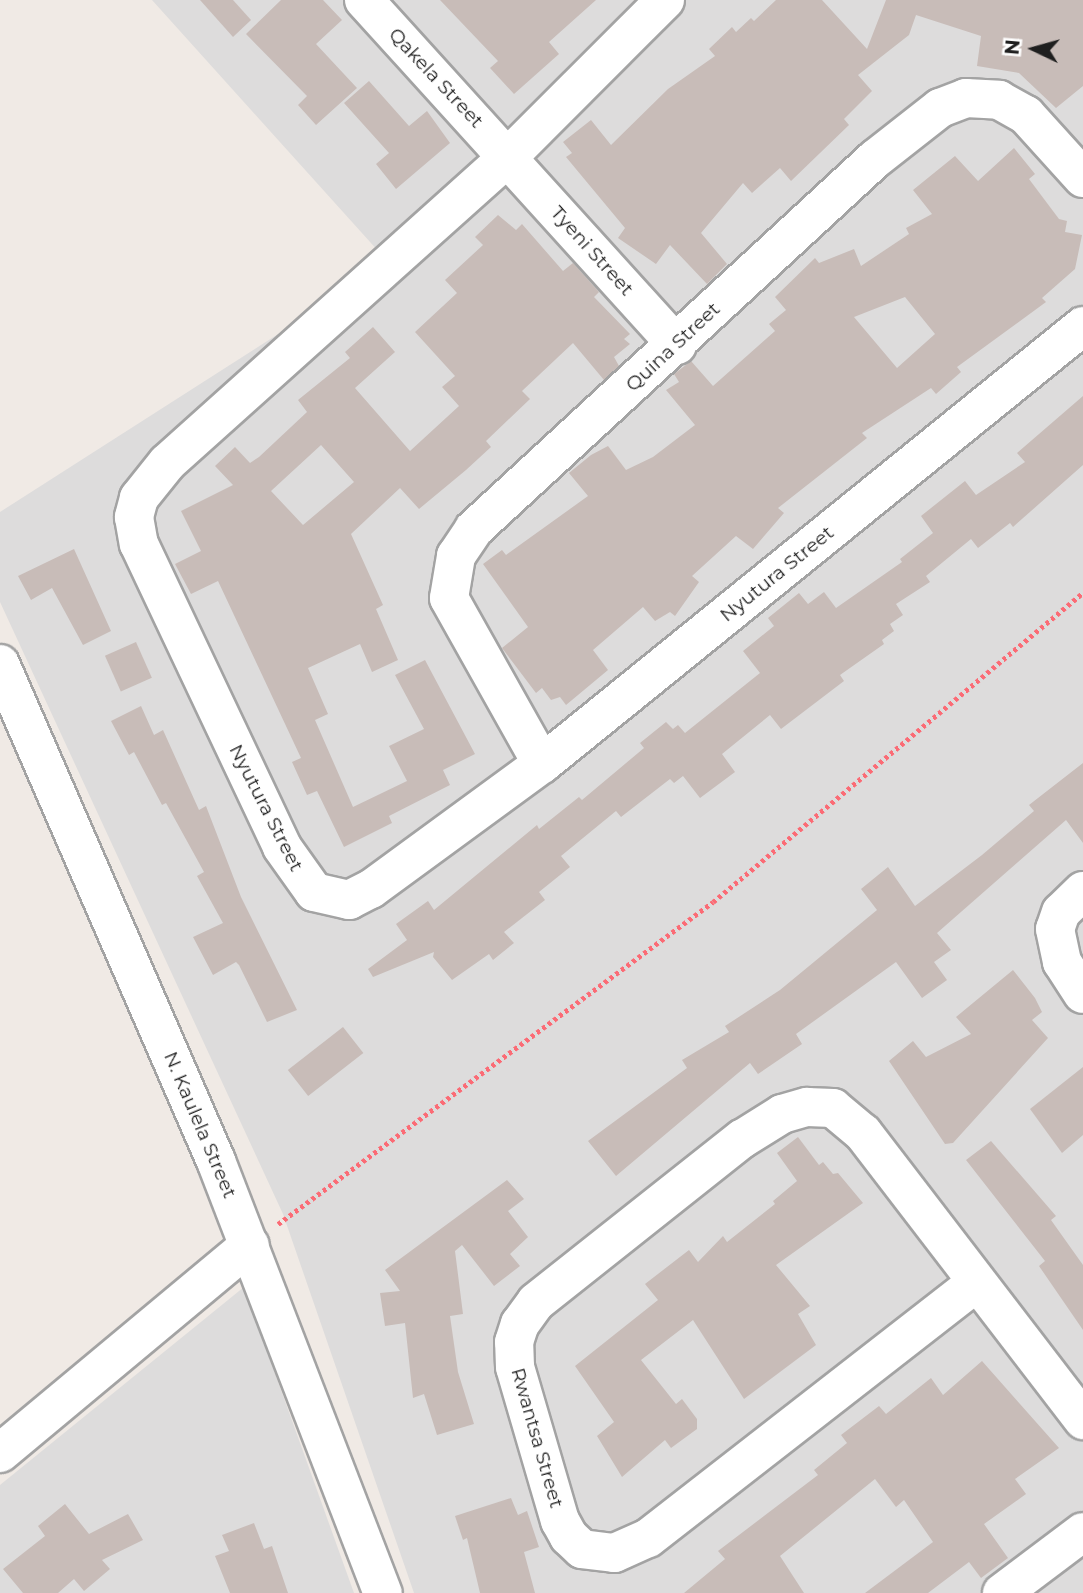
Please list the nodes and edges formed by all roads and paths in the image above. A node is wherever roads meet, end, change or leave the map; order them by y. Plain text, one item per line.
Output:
1 (364, 0) edge
2 (666, 0) edge
3 (508, 157) junction
4 (1083, 178) edge
5 (1083, 326) edge
6 (677, 345) junction
7 (1083, 593) edge
8 (0, 664) edge
9 (542, 764) junction
10 (1083, 891) edge
11 (1083, 994) edge
12 (250, 1245) junction
13 (976, 1283) junction
14 (1083, 1420) edge
15 (0, 1453) edge
16 (1083, 1532) edge
17 (383, 1593) edge
18 (1002, 1593) edge

1 - 3 street, Qakela Street
2 - 3 street, Nyutura Street
3 - 6 street, Tyeni Street
3 - 9 street, Nyutura Street
4 - 6 street, Quina Street
5 - 9 street, Nyutura Street
6 - 9 street, Quina Street
7 - 12 path
8 - 12 street, N. Kaulela Street
10 - 11 street
12 - 15 street
12 - 17 street, N. Kaulela Street
13 - 13 street, Rwantsa Street
13 - 14 street, Rwantsa Street
16 - 18 street

